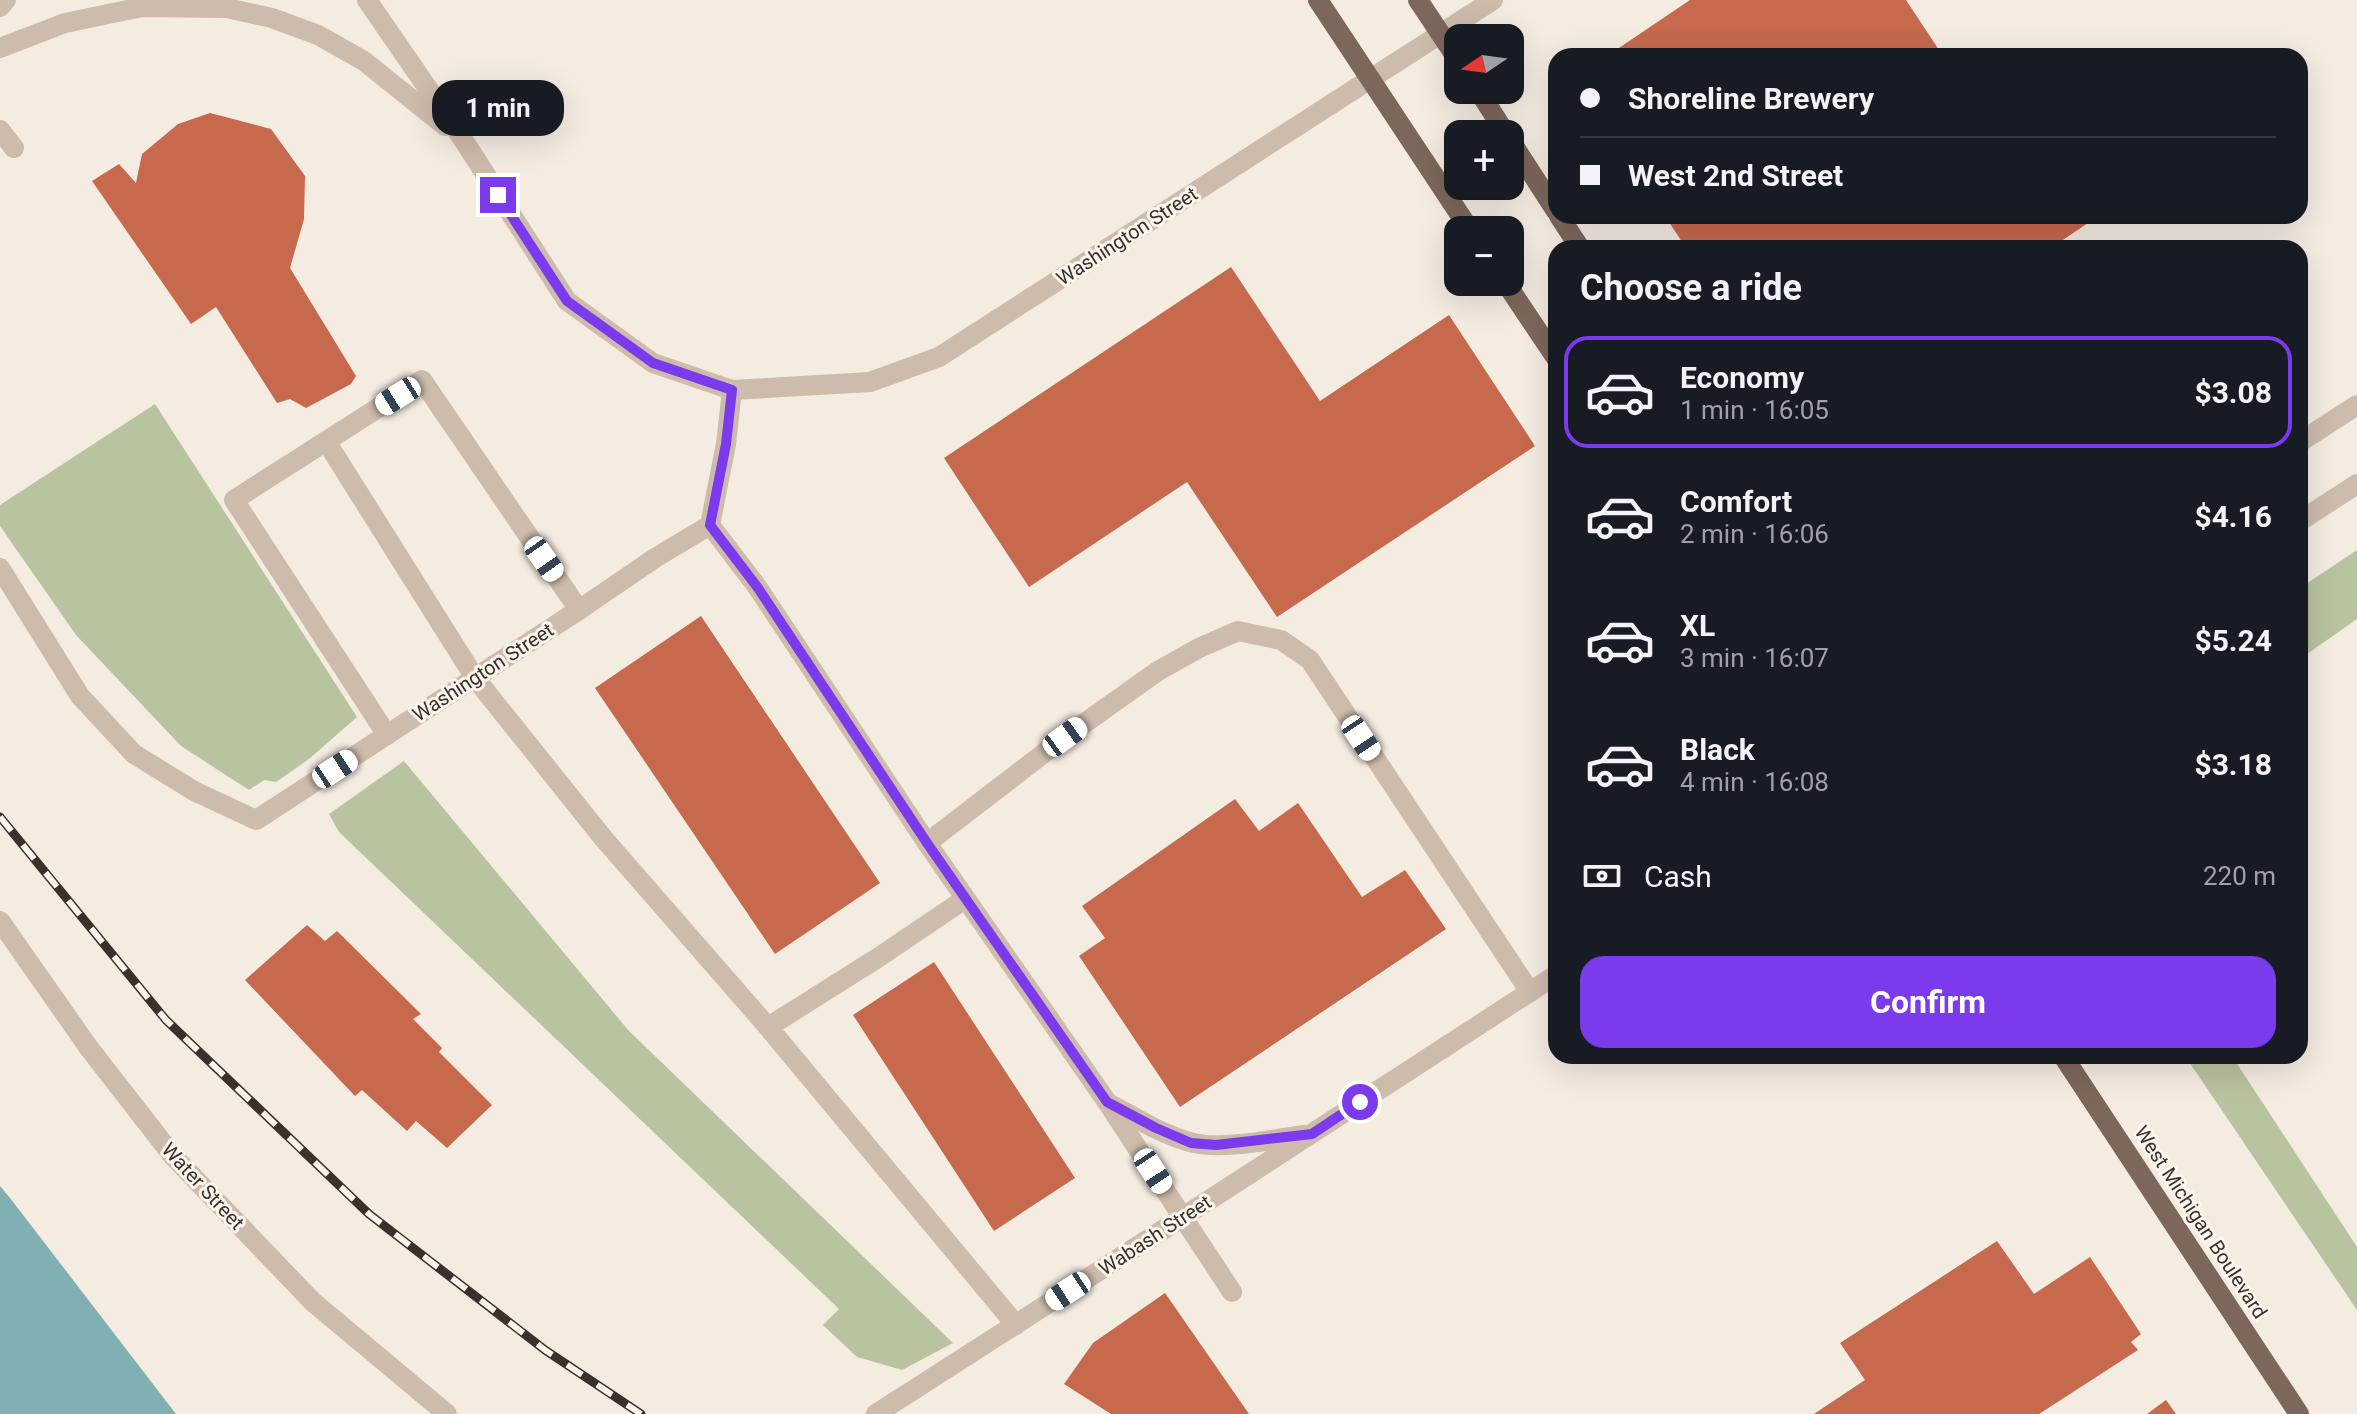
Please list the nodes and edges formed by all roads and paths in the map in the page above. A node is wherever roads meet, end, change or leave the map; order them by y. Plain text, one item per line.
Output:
1 (6, 0) edge
2 (367, 0) edge
3 (1318, 0) edge
4 (1418, 0) edge
5 (1493, 0) edge
6 (0, 7) edge
7 (1441, 35) junction
8 (1444, 39) edge
9 (0, 48) edge
10 (1371, 80) junction
11 (0, 130) edge
12 (464, 141) junction
13 (14, 148) dead end
14 (1524, 162) edge
15 (1548, 199) edge
16 (1461, 216) edge
17 (1514, 296) edge
18 (1548, 346) edge
19 (732, 390) junction
20 (2357, 405) edge
21 (2308, 437) edge
22 (326, 441) junction
23 (2357, 484) edge
24 (2308, 516) edge
25 (710, 525) junction
26 (0, 568) edge
27 (579, 610) junction
28 (475, 678) junction
29 (387, 735) junction
30 (927, 843) junction
31 (965, 899) junction
32 (0, 921) edge
33 (1548, 980) edge
34 (1530, 992) junction
35 (768, 1027) junction
36 (2068, 1064) edge
37 (1107, 1102) junction
38 (1312, 1134) junction
39 (1183, 1217) junction
40 (1232, 1292) dead end
41 (1016, 1325) junction
42 (447, 1414) edge
43 (876, 1414) edge
44 (2299, 1414) edge

1 - 6 street
2 - 12 street
3 - 10 main road
4 - 7 main road
5 - 7 street, Washington Street
7 - 8 main road
7 - 10 street, Washington Street
9 - 12 street
10 - 16 main road
10 - 19 street, Washington Street
11 - 13 street
12 - 19 street
14 - 15 main road
17 - 18 main road
19 - 25 street
20 - 21 street
22 - 27 street
22 - 28 street
22 - 29 street
23 - 24 street
25 - 27 street, Washington Street
25 - 30 street
26 - 29 street, Washington Street
27 - 28 street, Washington Street
28 - 29 street, Washington Street
28 - 35 street
30 - 31 street
30 - 34 street
31 - 35 street
31 - 37 street
32 - 42 street, Water Street
33 - 34 street, Wabash Street
34 - 38 street, Wabash Street
35 - 41 street
36 - 44 main road, West Michigan Boulevard
37 - 38 street, Wabash Street
37 - 39 street
38 - 39 street, Wabash Street
39 - 40 street
39 - 41 street, Wabash Street
41 - 43 street, Wabash Street

